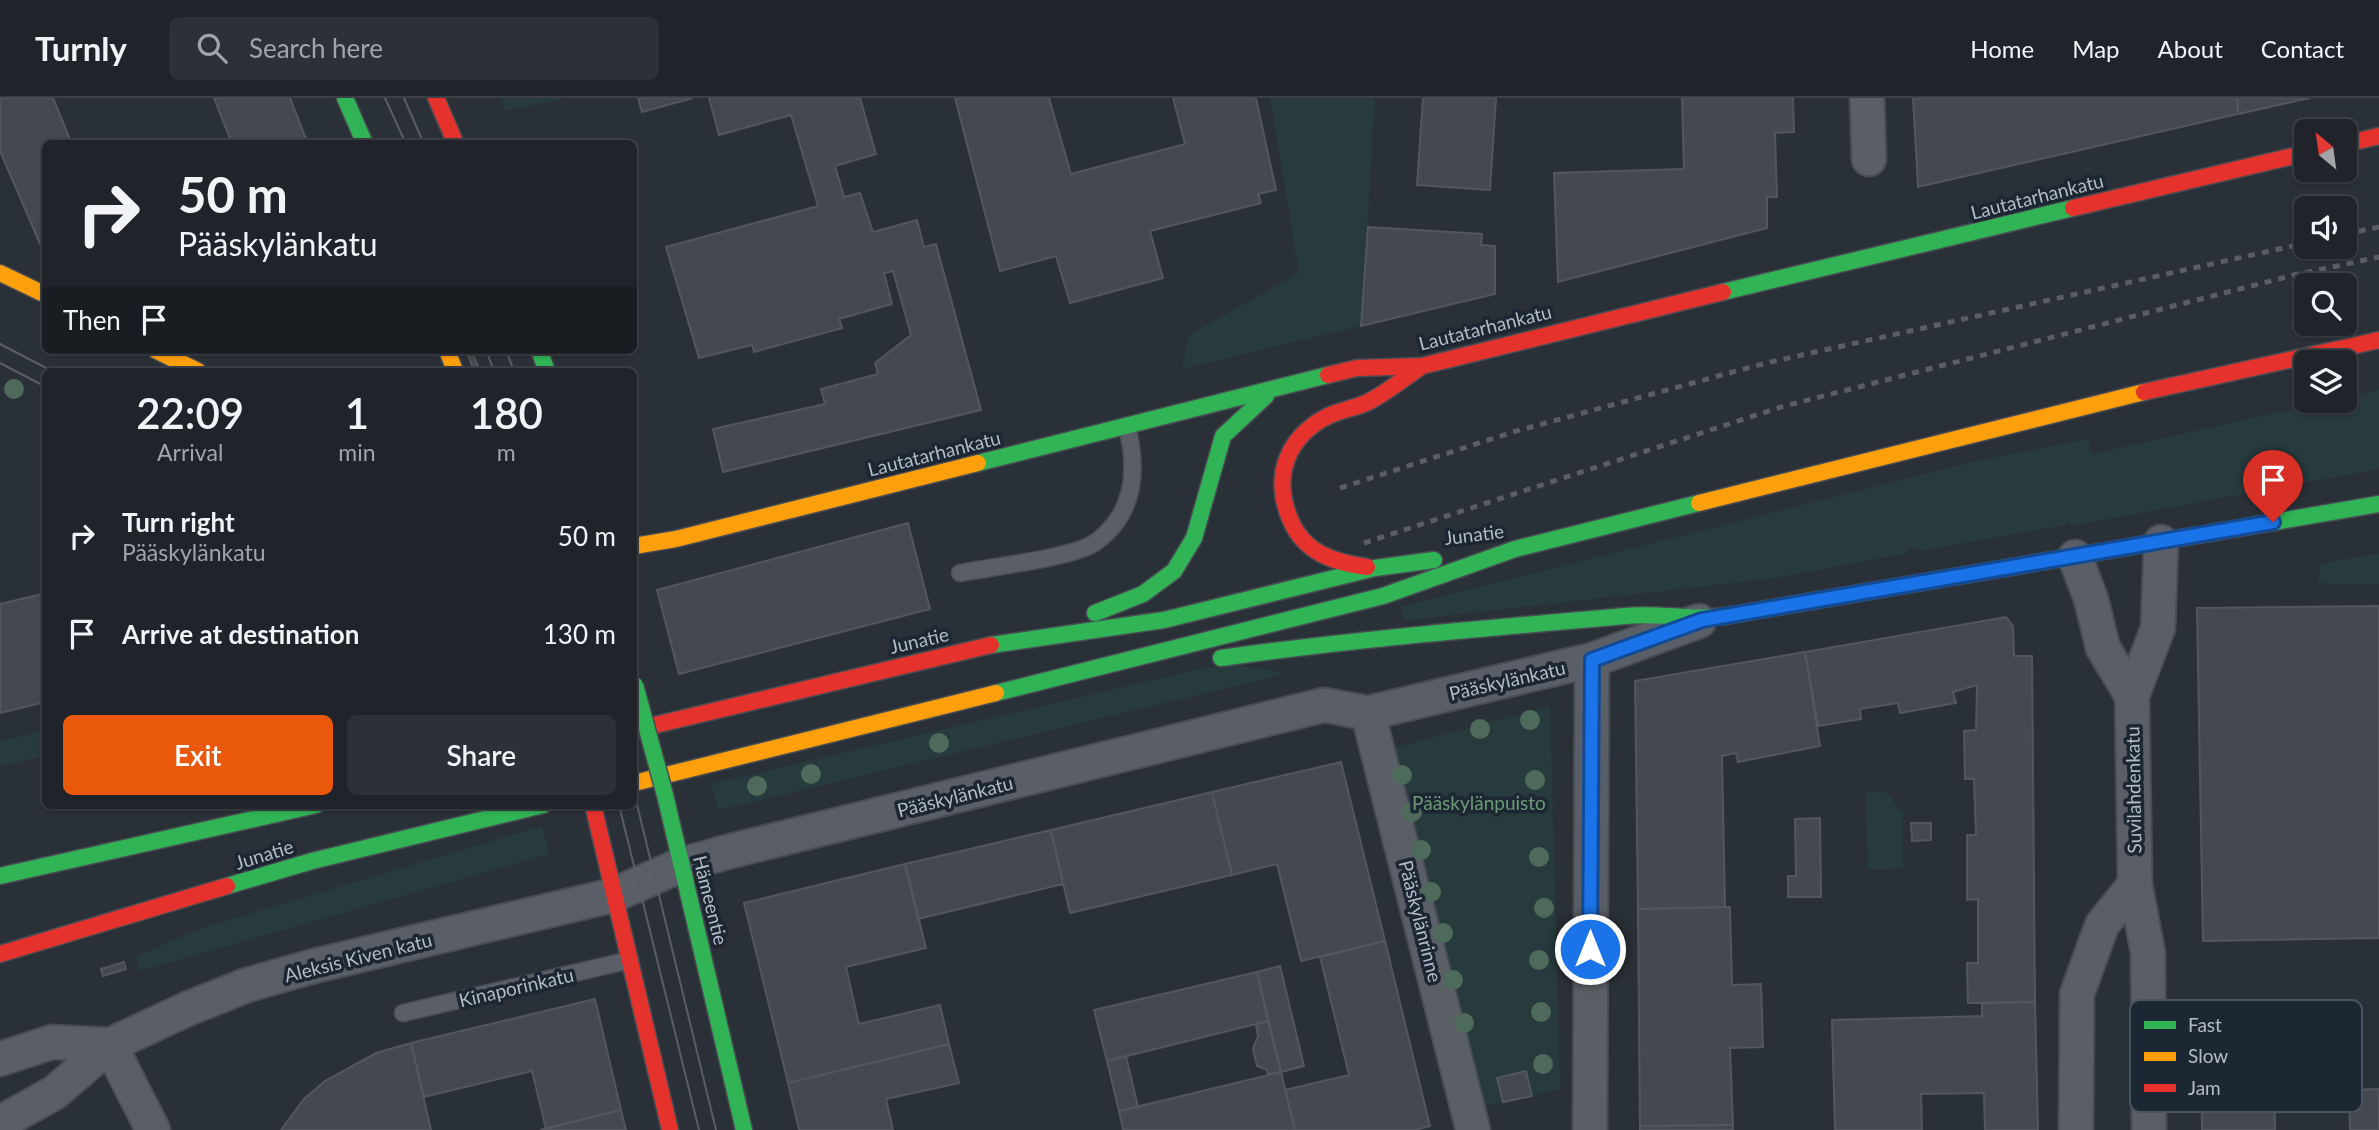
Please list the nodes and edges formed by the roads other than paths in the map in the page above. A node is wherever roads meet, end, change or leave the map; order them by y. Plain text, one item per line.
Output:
1 (345, 98) edge
2 (436, 98) edge
3 (1867, 98) edge
4 (2379, 136) edge
5 (363, 140) edge
6 (454, 140) edge
7 (2357, 141) edge
8 (2294, 156) edge
9 (1869, 159) dead end
10 (0, 273) edge
11 (42, 294) edge
12 (2379, 340) edge
13 (164, 354) edge
14 (1422, 366) junction
15 (192, 368) edge
16 (1273, 390) junction
17 (1128, 426) junction
18 (2379, 504) edge
19 (2161, 542) junction
20 (637, 546) edge
21 (1516, 549) junction
22 (2075, 557) junction
23 (1375, 568) junction
24 (960, 573) dead end
25 (1702, 620) junction
26 (1010, 639) junction
27 (1203, 660) dead end
28 (1592, 660) junction
29 (1176, 665) dead end
30 (637, 694) edge
31 (2132, 696) junction
32 (984, 697) junction
33 (1368, 713) junction
34 (637, 729) edge
35 (637, 782) edge
36 (298, 809) edge
37 (526, 809) edge
38 (594, 809) edge
39 (681, 865) junction
40 (0, 876) edge
41 (2135, 884) junction
42 (614, 895) junction
43 (0, 954) edge
44 (630, 960) junction
45 (2148, 1000) edge
46 (403, 1013) dead end
47 (110, 1045) junction
48 (0, 1059) edge
49 (2149, 1112) edge
50 (0, 1123) edge
51 (153, 1130) edge
52 (670, 1130) edge
53 (744, 1130) edge
54 (1473, 1130) edge
55 (1590, 1130) edge
56 (2076, 1130) edge
57 (2149, 1130) edge

1 - 5 main road
2 - 6 main road
3 - 9 street
4 - 7 main road
8 - 14 main road, Lautatarhankatu
10 - 11 main road
12 - 21 main road
13 - 15 main road
14 - 16 main road, Lautatarhankatu
14 - 23 main road
16 - 17 main road, Lautatarhankatu
16 - 26 main road
17 - 20 main road, Lautatarhankatu
17 - 24 lane
18 - 19 main road, Pääskylänkatu
19 - 22 main road, Pääskylänkatu
19 - 31 street, Suvilahdenkatu
21 - 23 main road, Junatie
21 - 32 main road, Junatie
22 - 25 main road, Pääskylänkatu
22 - 31 street
23 - 26 main road, Junatie
25 - 27 main road
25 - 28 street, Pääskylänkatu
26 - 34 main road, Junatie
28 - 33 street, Pääskylänkatu
28 - 55 street
29 - 32 main road
30 - 39 main road, Hämeentie, bridge
31 - 41 street, Suvilahdenkatu
32 - 35 main road, Junatie
33 - 39 street, Pääskylänkatu
33 - 54 street, Pääskylänrinne
36 - 40 main road, Junatie
37 - 43 main road, Junatie
38 - 42 main road
39 - 42 street, Pääskylänkatu
39 - 53 main road, Hämeentie
41 - 45 street, Suvilahdenkatu
41 - 56 street
42 - 44 main road
42 - 47 street, Aleksis Kiven katu
44 - 46 lane, Kinaporinkatu
44 - 52 main road
47 - 48 street, Aleksis Kiven katu
47 - 50 street, Aleksis Kiven katu
47 - 51 street
49 - 57 street, Suvilahdenkatu

